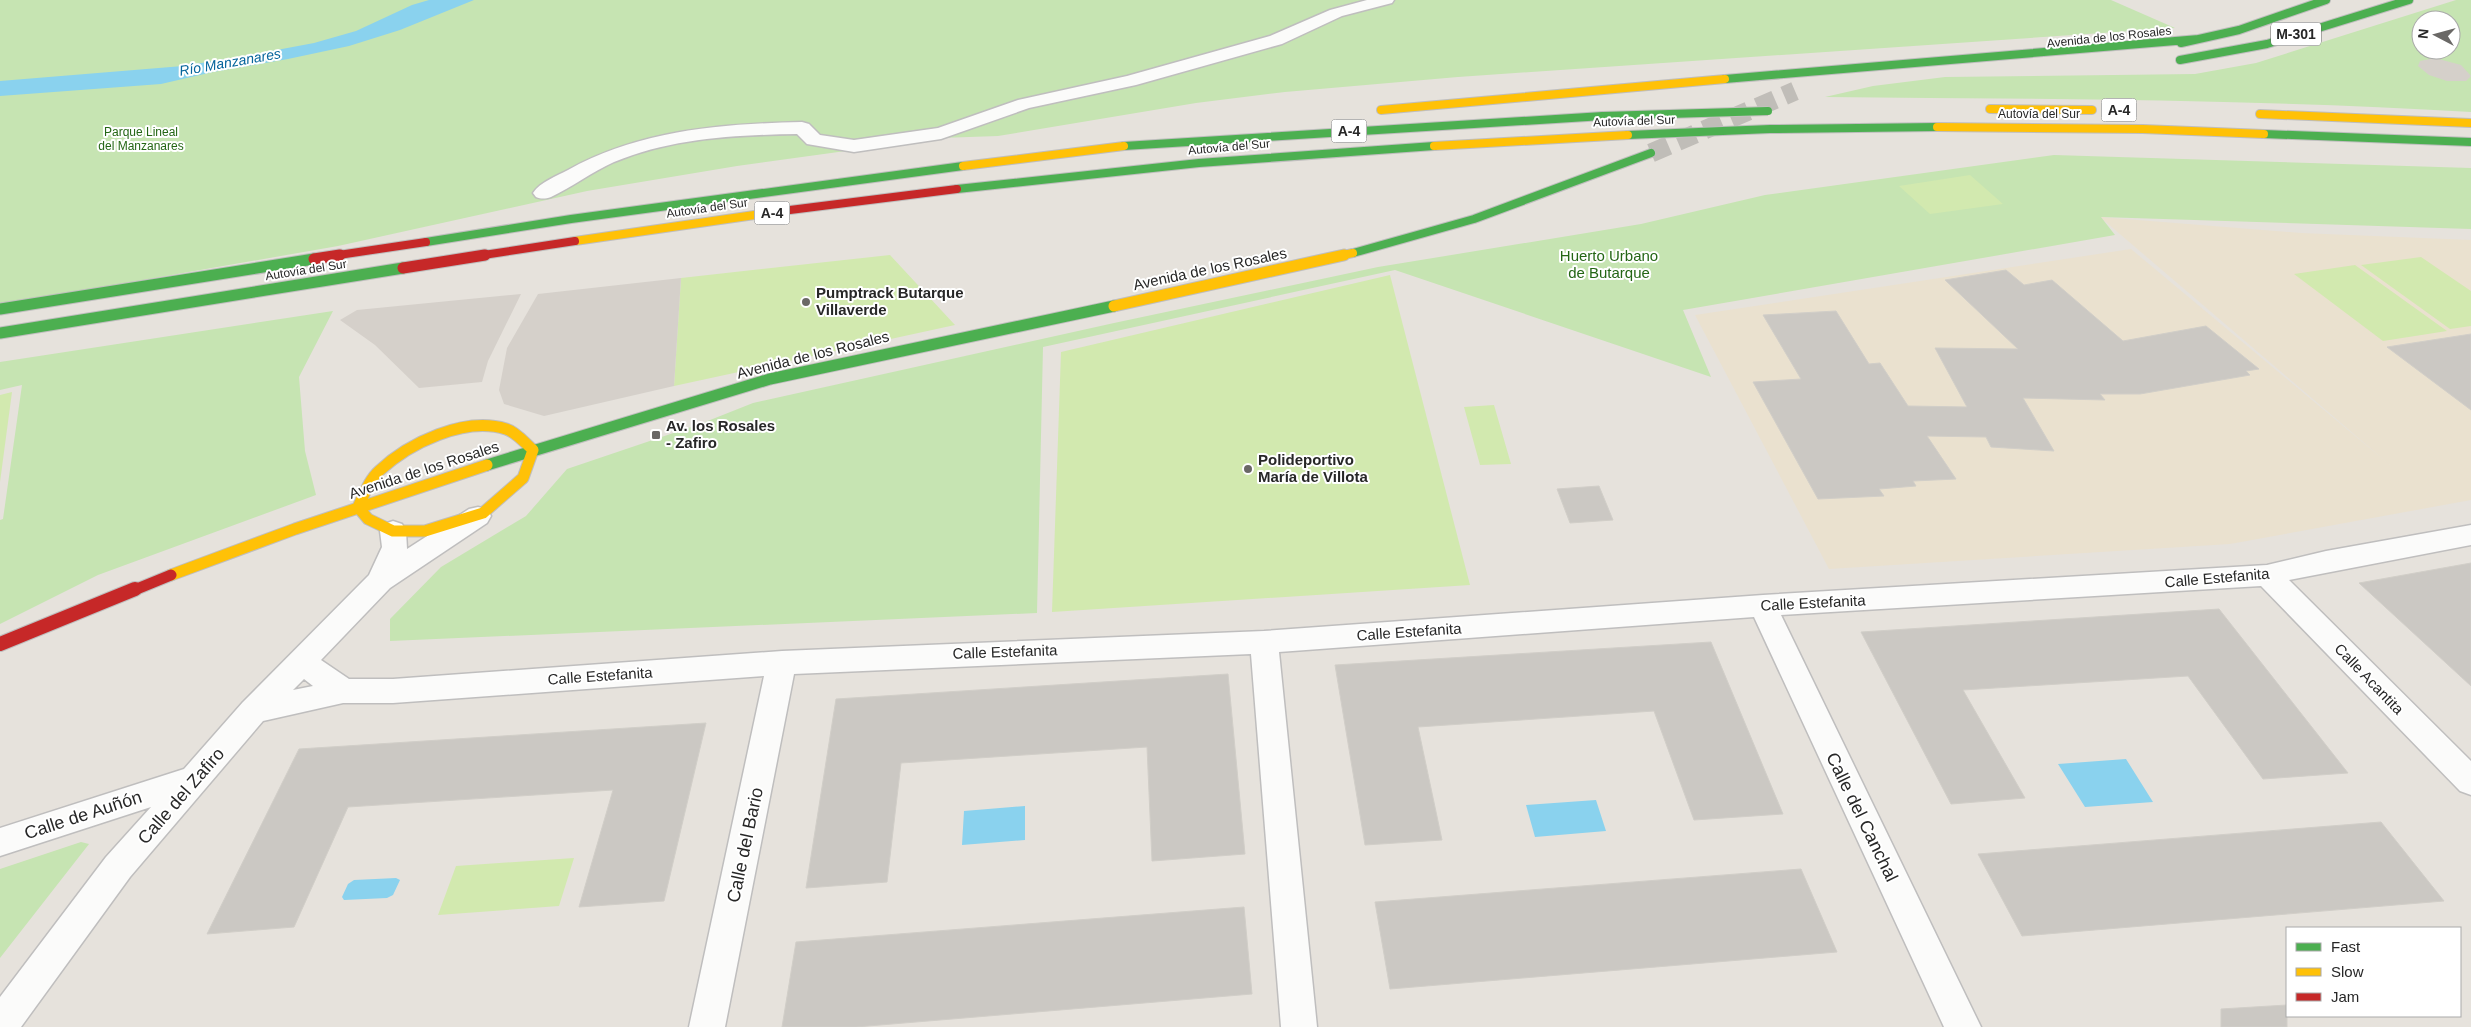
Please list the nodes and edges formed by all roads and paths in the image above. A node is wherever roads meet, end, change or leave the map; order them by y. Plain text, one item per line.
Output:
1 (1386, 0) edge
2 (2326, 0) edge
3 (2409, 0) edge
4 (2199, 39) junction
5 (2175, 60) dead end
6 (1979, 64) junction
7 (2050, 64) dead end
8 (1837, 81) dead end
9 (1974, 109) dead end
10 (2103, 110) dead end
11 (1370, 111) dead end
12 (1773, 111) dead end
13 (2252, 114) dead end
14 (2471, 123) edge
15 (1225, 127) dead end
16 (2471, 142) edge
17 (1095, 148) junction
18 (1650, 153) tunnel mouth
19 (543, 193) dead end
20 (0, 309) edge
21 (0, 333) edge
22 (532, 450) junction
23 (358, 507) junction
24 (482, 513) junction
25 (393, 531) junction
26 (2471, 535) edge
27 (2267, 575) junction
28 (380, 581) junction
29 (1763, 606) junction
30 (1264, 642) junction
31 (0, 644) edge
32 (302, 662) junction
33 (782, 662) junction
34 (343, 691) junction
35 (254, 711) junction
36 (195, 779) junction
37 (2471, 782) edge
38 (0, 842) edge
39 (0, 1026) edge
40 (707, 1027) edge
41 (1299, 1027) edge
42 (1963, 1027) edge

1 - 19 street
2 - 4 main road, Avenida de los Rosales / M-301
3 - 5 main road, M-301
4 - 6 main road, Avenida de los Rosales / M-301
4 - 11 main road
6 - 7 main road, Avenida de los Rosales / M-301
6 - 8 main road, Avenida de los Rosales / M-301
9 - 10 main road, Autovía del Sur / A-4
12 - 17 main road, Autovía del Sur / A-4, bridge
13 - 14 main road
15 - 17 main road
16 - 21 main road, Autovía del Sur / A-4
17 - 20 main road, Autovía del Sur / A-4
18 - 22 main road, Avenida de los Rosales
22 - 23 main road, Avenida de los Rosales
22 - 23 main road
22 - 24 main road
23 - 25 main road
23 - 31 main road, Avenida de los Rosales
24 - 25 main road
24 - 28 street, Calle del Zafiro
25 - 28 street, Calle del Zafiro
26 - 27 street, Calle Estefanita
27 - 29 street, Calle Estefanita
27 - 37 street, Calle Acantita
28 - 32 street, Calle del Zafiro
29 - 30 street, Calle Estefanita
29 - 42 street, Calle del Canchal
30 - 33 street, Calle Estefanita
30 - 41 street
32 - 34 street
32 - 35 street, Calle del Zafiro
33 - 34 street, Calle Estefanita
33 - 40 street, Calle del Bario
34 - 35 street, Calle Estefanita
35 - 36 street, Calle del Zafiro
36 - 38 street, Calle de Auñón
36 - 39 street, Calle del Zafiro

